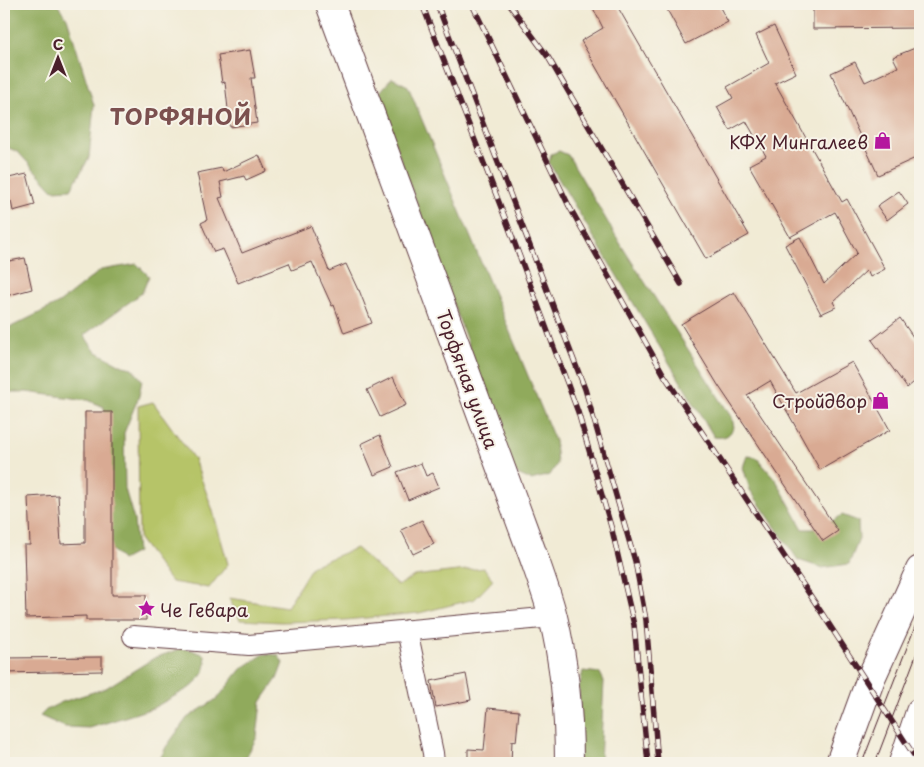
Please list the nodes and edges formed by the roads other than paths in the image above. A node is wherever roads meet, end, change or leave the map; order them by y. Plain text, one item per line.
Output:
1 (330, 4) edge
2 (920, 570) edge
3 (553, 617) junction
4 (407, 630) junction
5 (133, 636) dead end
6 (920, 712) edge
7 (434, 763) edge
8 (569, 763) edge
9 (840, 763) edge
10 (903, 763) edge

1 - 3 street, Торфяная улица
2 - 9 street
3 - 4 street
3 - 8 street, Торфяная улица
4 - 5 street
4 - 7 street
6 - 10 street

